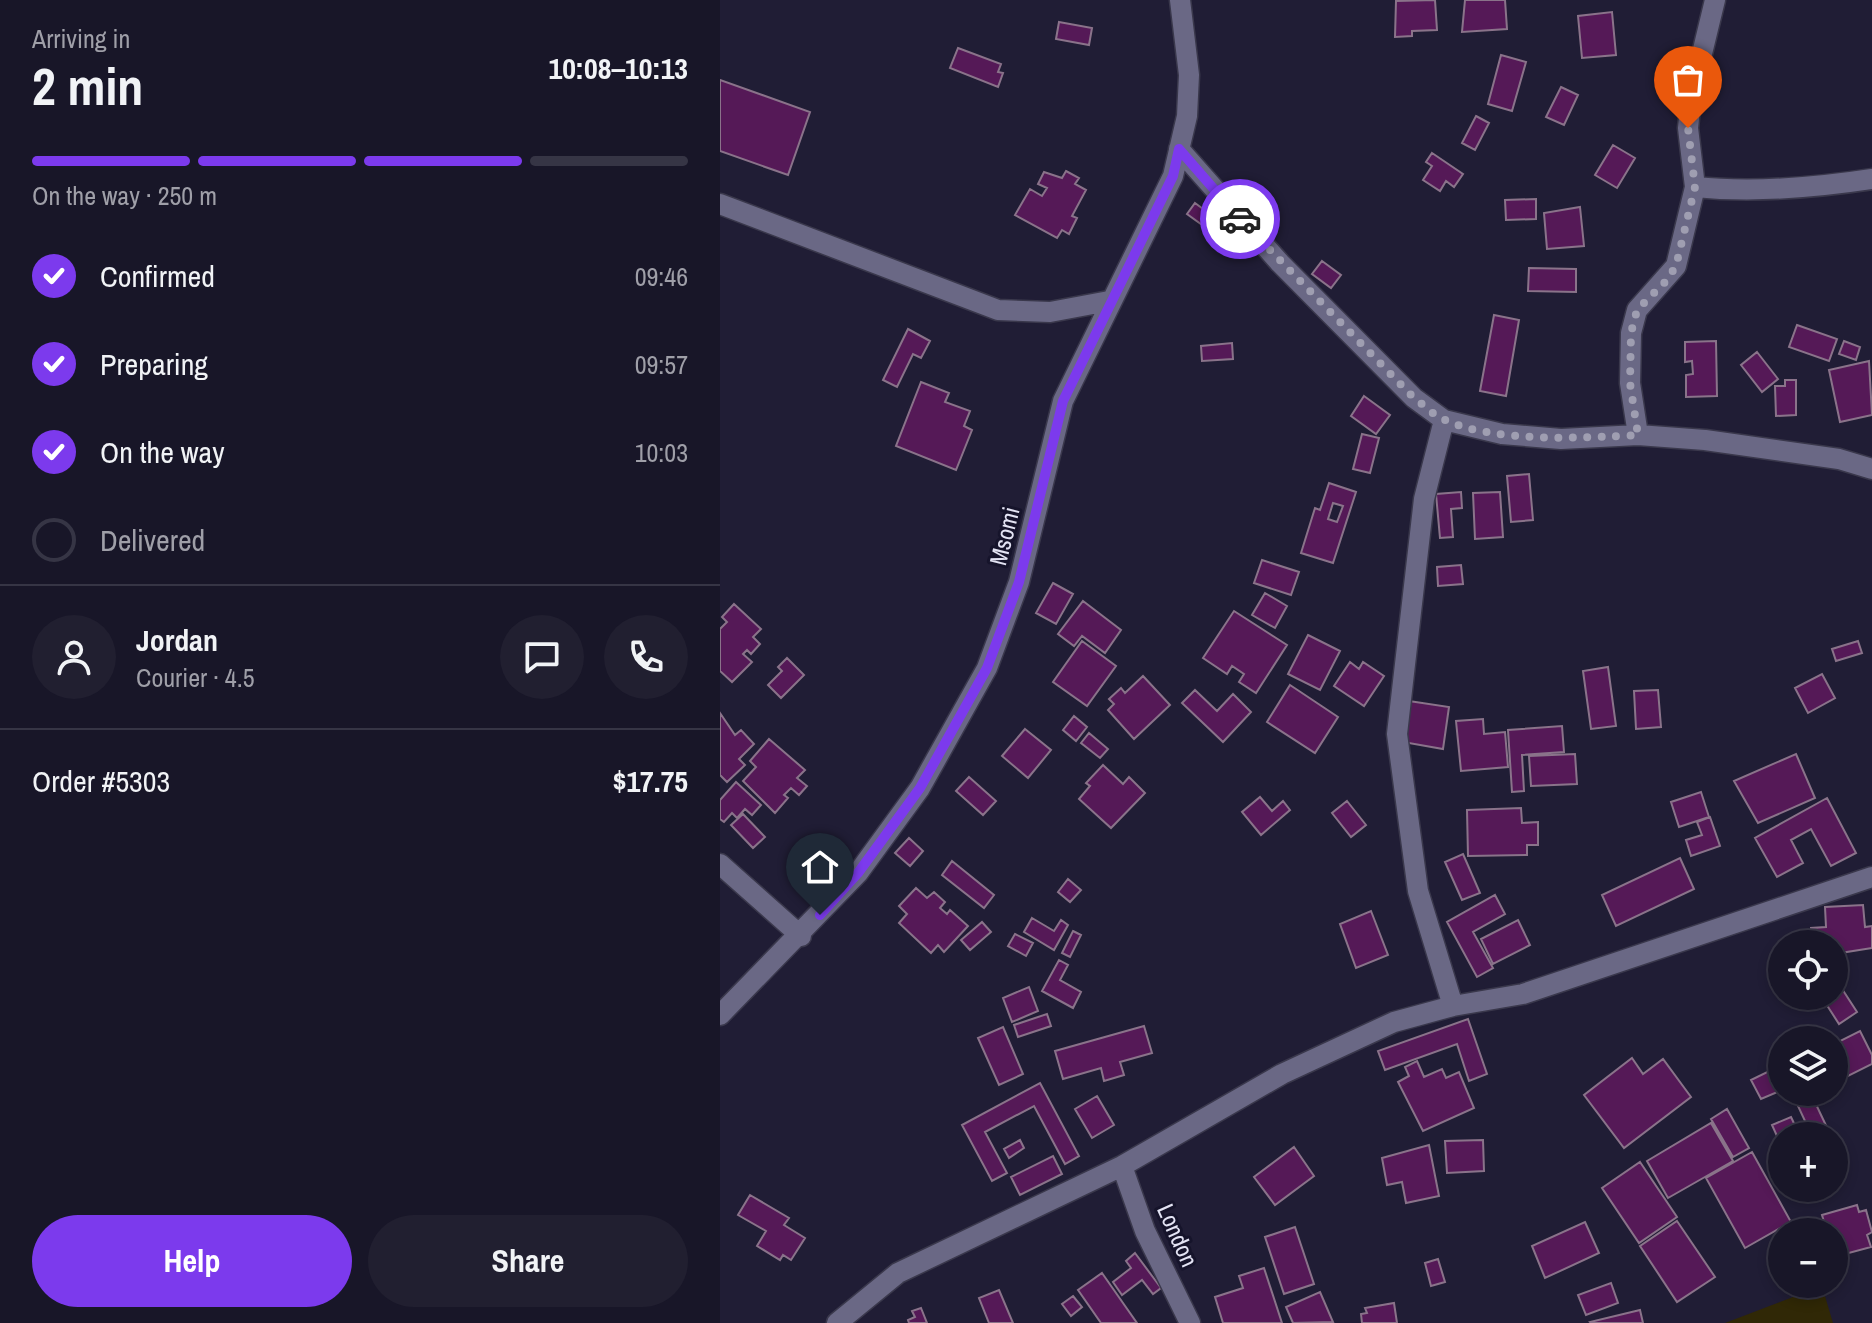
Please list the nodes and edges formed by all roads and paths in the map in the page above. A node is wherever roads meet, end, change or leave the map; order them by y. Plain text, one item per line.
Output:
1 (1180, 0) edge
2 (1715, 0) edge
3 (1179, 149) junction
4 (1872, 179) edge
5 (1695, 187) junction
6 (720, 204) edge
7 (1109, 301) junction
8 (1444, 420) junction
9 (1638, 435) junction
10 (1872, 469) edge
11 (720, 864) edge
12 (1872, 877) edge
13 (801, 936) junction
14 (1453, 1006) junction
15 (720, 1015) edge
16 (1122, 1166) junction
17 (837, 1323) edge
18 (1190, 1323) edge

1 - 3 street, Msomi
2 - 5 street
3 - 7 street, Msomi
3 - 8 street
4 - 5 street
5 - 9 street
6 - 7 street
7 - 13 street, Msomi
8 - 9 street
8 - 14 street
9 - 10 street
11 - 13 street
12 - 14 street
13 - 15 street, Msomi
14 - 16 street
16 - 17 street
16 - 18 street, London

